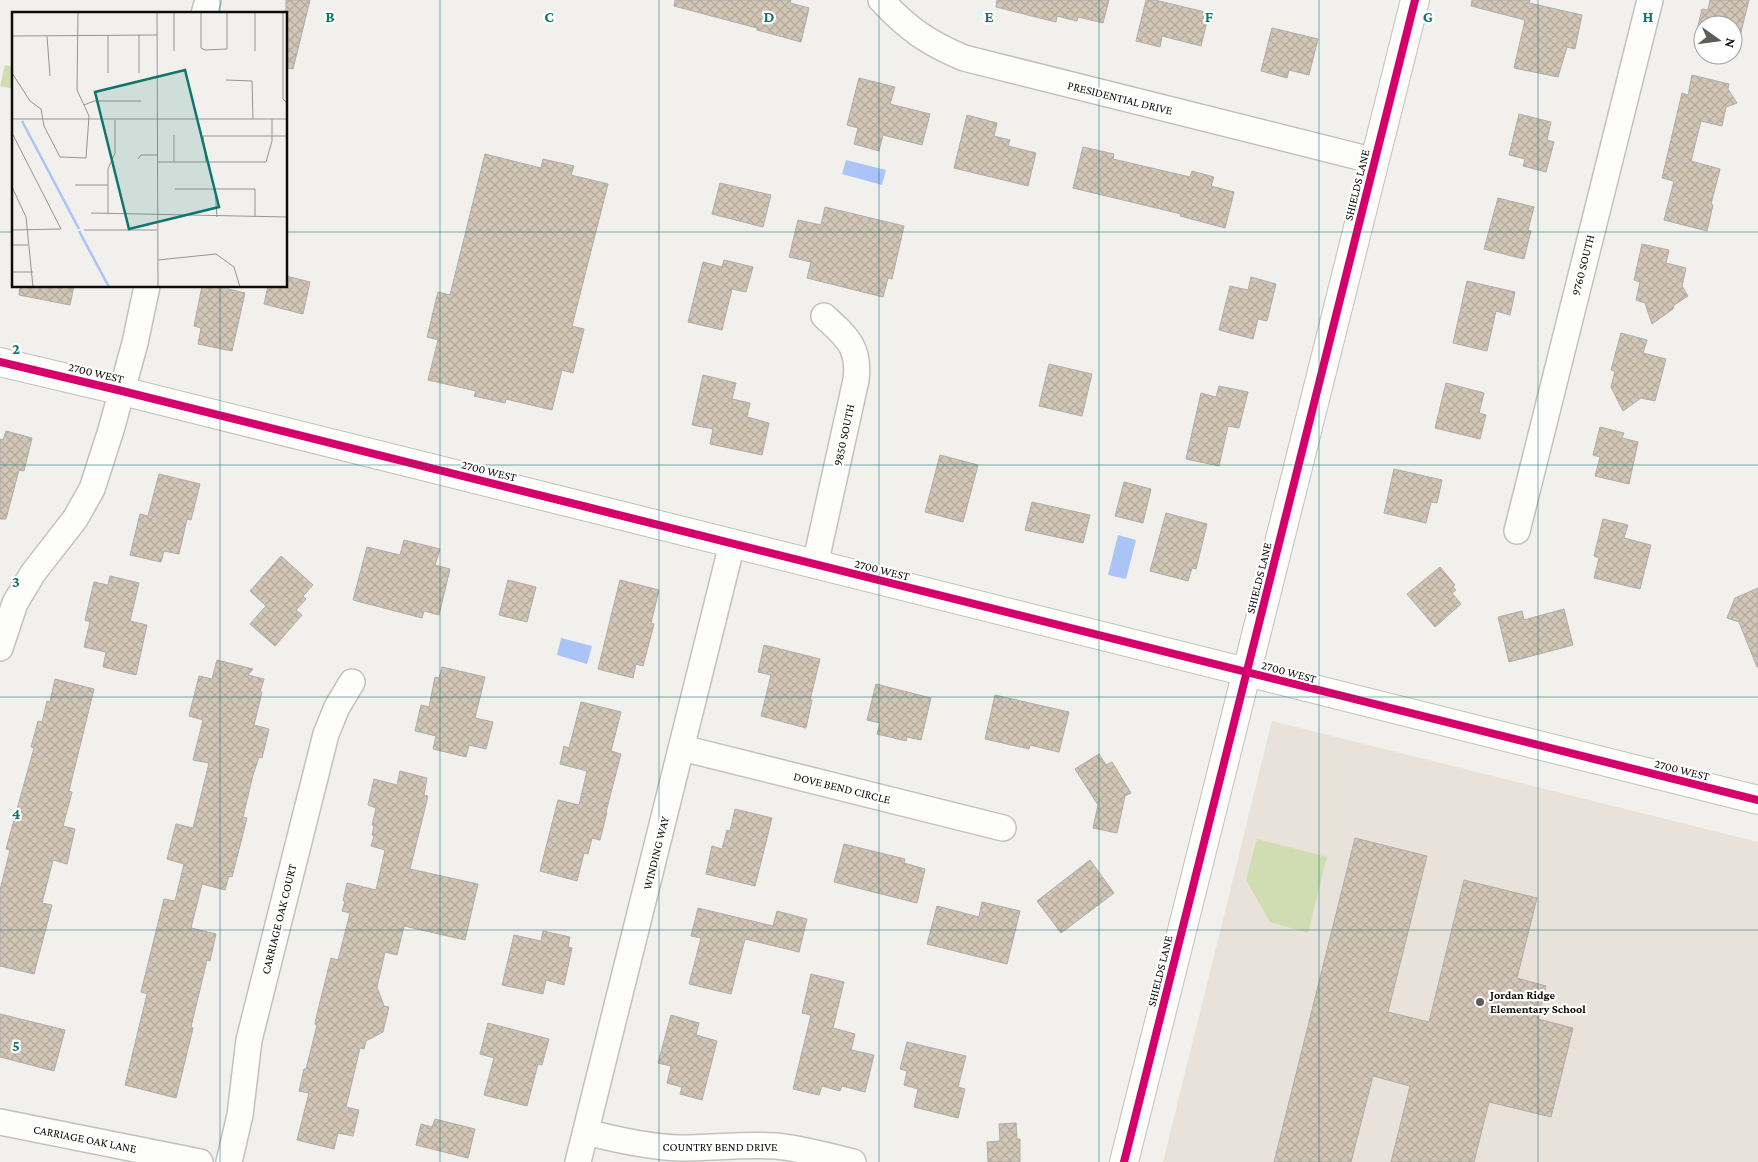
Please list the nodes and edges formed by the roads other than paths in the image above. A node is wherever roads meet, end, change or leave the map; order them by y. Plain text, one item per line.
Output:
1 (881, 0) edge
2 (1416, 0) edge
3 (1650, 0) edge
4 (1375, 161) junction
5 (147, 288) edge
6 (824, 316) dead end
7 (0, 362) edge
8 (122, 391) junction
9 (1517, 531) dead end
10 (732, 544) junction
11 (815, 565) junction
12 (0, 648) edge
13 (1247, 672) junction
14 (352, 682) dead end
15 (682, 748) junction
16 (1758, 800) edge
17 (1003, 828) dead end
18 (0, 1122) edge
19 (586, 1132) junction
20 (200, 1162) edge
21 (229, 1162) edge
22 (578, 1162) edge
23 (853, 1162) edge
24 (1124, 1162) edge

1 - 4 street, PRESIDENTIAL DRIVE
2 - 4 main road, SHIELDS LANE
3 - 9 street, 9760 SOUTH
4 - 13 main road, SHIELDS LANE
5 - 8 street
6 - 11 street, 9850 SOUTH
7 - 8 main road, 2700 WEST
8 - 10 main road, 2700 WEST
8 - 12 street
10 - 11 main road, 2700 WEST
10 - 15 street, WINDING WAY
11 - 13 main road, 2700 WEST
13 - 16 main road, 2700 WEST
13 - 24 main road, SHIELDS LANE
14 - 21 street, CARRIAGE OAK COURT
15 - 17 street, DOVE BEND CIRCLE
15 - 19 street, WINDING WAY
18 - 20 street, CARRIAGE OAK LANE
19 - 22 street, WINDING WAY
19 - 23 street, COUNTRY BEND DRIVE

